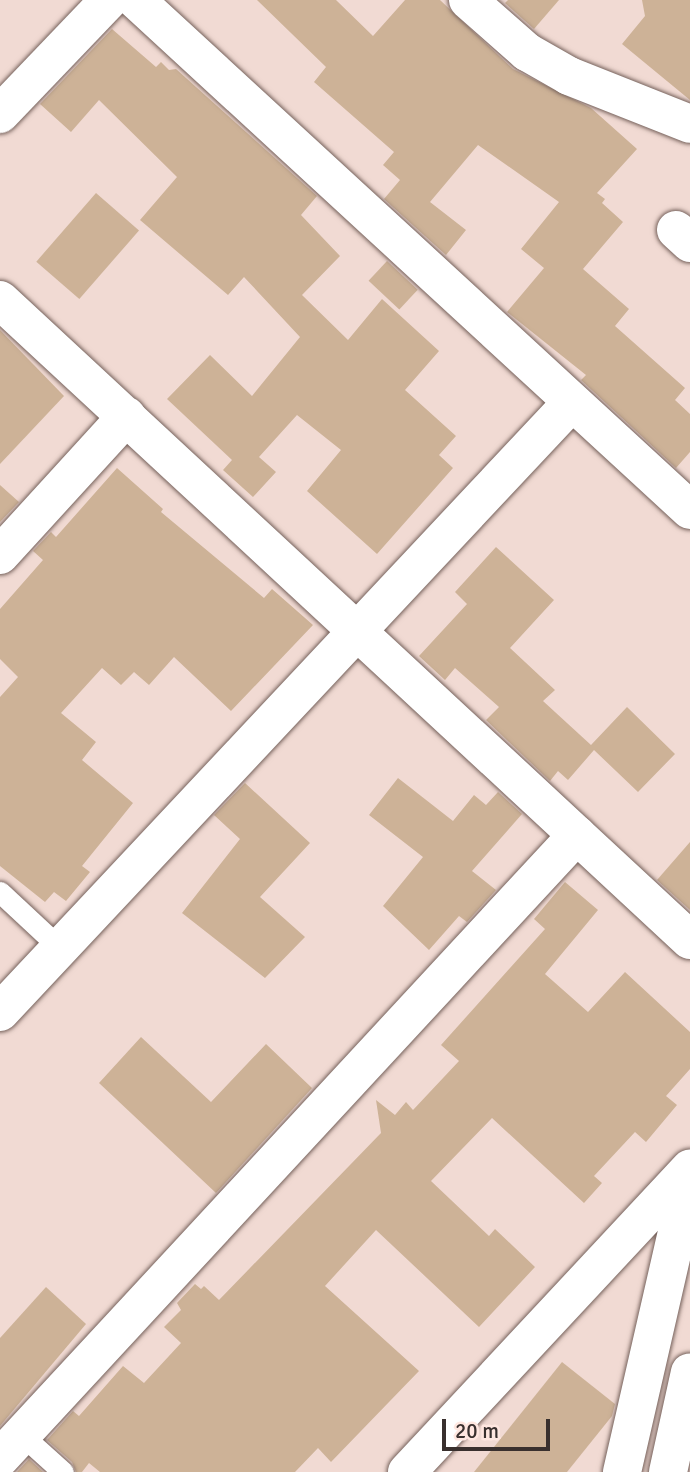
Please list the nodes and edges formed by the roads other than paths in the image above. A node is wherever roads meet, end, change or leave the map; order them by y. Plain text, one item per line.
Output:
1 (109, 0) edge
2 (136, 0) edge
3 (468, 0) edge
4 (0, 114) edge
5 (690, 124) edge
6 (0, 300) edge
7 (572, 402) junction
8 (127, 416) junction
9 (690, 510) edge
10 (0, 555) edge
11 (355, 630) junction
12 (577, 835) junction
13 (0, 892) edge
14 (690, 940) edge
15 (60, 948) junction
16 (0, 1012) edge
17 (690, 1169) edge
18 (690, 1176) edge
19 (690, 1371) edge
20 (11, 1447) edge
21 (63, 1472) edge
22 (407, 1472) edge
23 (622, 1472) edge
24 (667, 1472) edge

1 - 4 street
2 - 7 street
3 - 5 street
6 - 8 street
7 - 9 street
7 - 11 street
8 - 10 street
8 - 11 street
11 - 12 street
11 - 15 street
12 - 14 street
12 - 20 street
13 - 15 lane
15 - 16 street
17 - 22 street
18 - 23 street
19 - 24 street
20 - 21 lane

